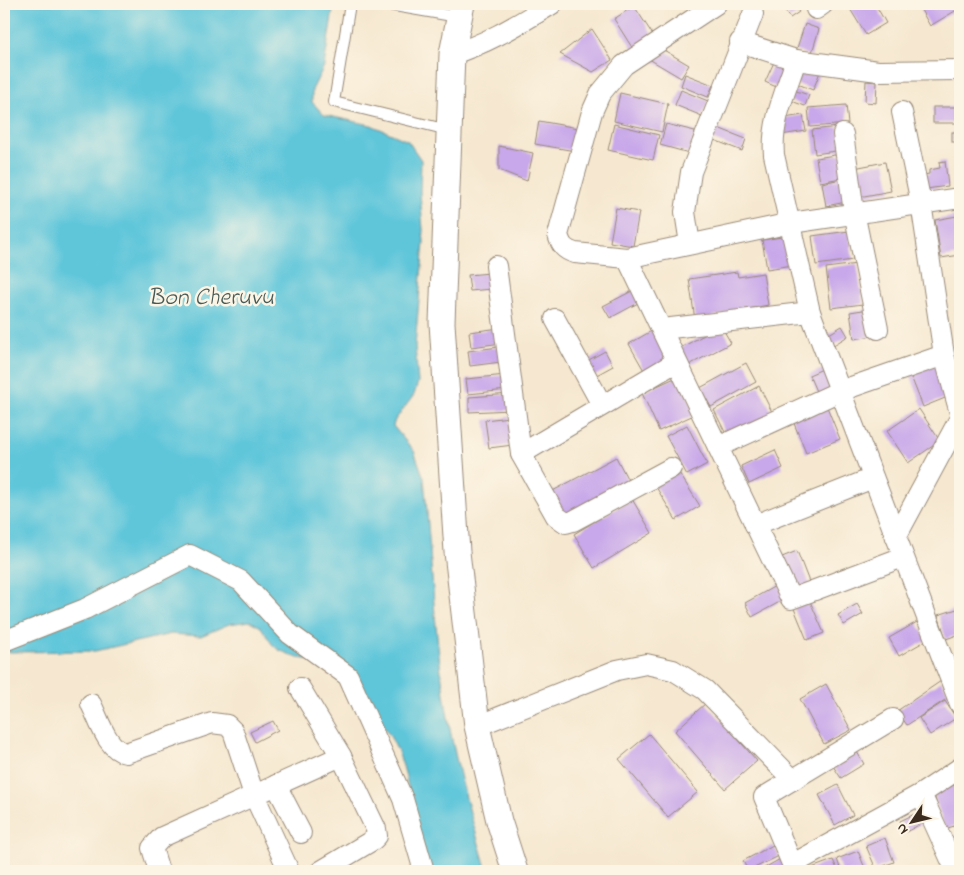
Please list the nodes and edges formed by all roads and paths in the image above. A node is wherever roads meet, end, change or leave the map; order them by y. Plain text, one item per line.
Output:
1 (350, 4) edge
2 (383, 4) edge
3 (552, 4) edge
4 (712, 5) edge
5 (460, 10) edge
6 (753, 14) dead end
7 (740, 42) junction
8 (452, 54) junction
9 (796, 60) junction
10 (960, 70) edge
11 (902, 112) dead end
12 (448, 130) junction
13 (843, 134) dead end
14 (960, 198) edge
15 (920, 204) junction
16 (854, 212) junction
17 (791, 223) junction
18 (690, 244) junction
19 (627, 258) junction
20 (496, 266) dead end
21 (810, 312) junction
22 (555, 319) dead end
23 (662, 329) junction
24 (878, 330) dead end
25 (944, 355) junction
26 (676, 362) junction
27 (840, 392) junction
28 (602, 405) junction
29 (960, 413) edge
30 (960, 418) edge
31 (718, 447) junction
32 (521, 454) junction
33 (671, 468) dead end
34 (873, 478) junction
35 (755, 525) junction
36 (896, 537) junction
37 (903, 557) junction
38 (4, 641) edge
39 (300, 688) dead end
40 (91, 704) dead end
41 (960, 704) edge
42 (893, 719) dead end
43 (477, 726) junction
44 (341, 756) junction
45 (960, 768) edge
46 (793, 780) junction
47 (276, 785) junction
48 (921, 794) junction
49 (254, 795) junction
50 (301, 833) dead end
51 (794, 868) edge
52 (159, 871) edge
53 (289, 871) edge
54 (321, 871) edge
55 (424, 871) edge
56 (516, 871) edge
57 (956, 871) edge

1 - 12 lane
2 - 5 lane
3 - 8 street
4 - 19 street
5 - 8 street
6 - 7 street
7 - 9 street
7 - 18 street
8 - 12 street
9 - 10 street
9 - 17 street
11 - 15 street
12 - 43 street
13 - 16 street
14 - 15 street
15 - 16 street
15 - 25 street
16 - 17 street
16 - 24 street
17 - 18 street
17 - 21 street
18 - 19 street
19 - 23 street
20 - 32 street
21 - 23 street
21 - 27 street
22 - 28 street
23 - 26 street
25 - 27 street
25 - 29 street
26 - 28 street
26 - 31 street
27 - 31 street
27 - 34 street
28 - 32 street
30 - 36 street
31 - 35 street
32 - 33 street
34 - 35 street
34 - 36 street
35 - 37 street
36 - 37 street
37 - 41 street
38 - 55 street
39 - 44 street
40 - 49 street
42 - 46 street
43 - 46 street
43 - 56 street
44 - 47 street
44 - 54 street
45 - 48 street
46 - 51 street
47 - 49 street
47 - 50 street
48 - 51 street
48 - 57 street
49 - 52 street
49 - 53 street

